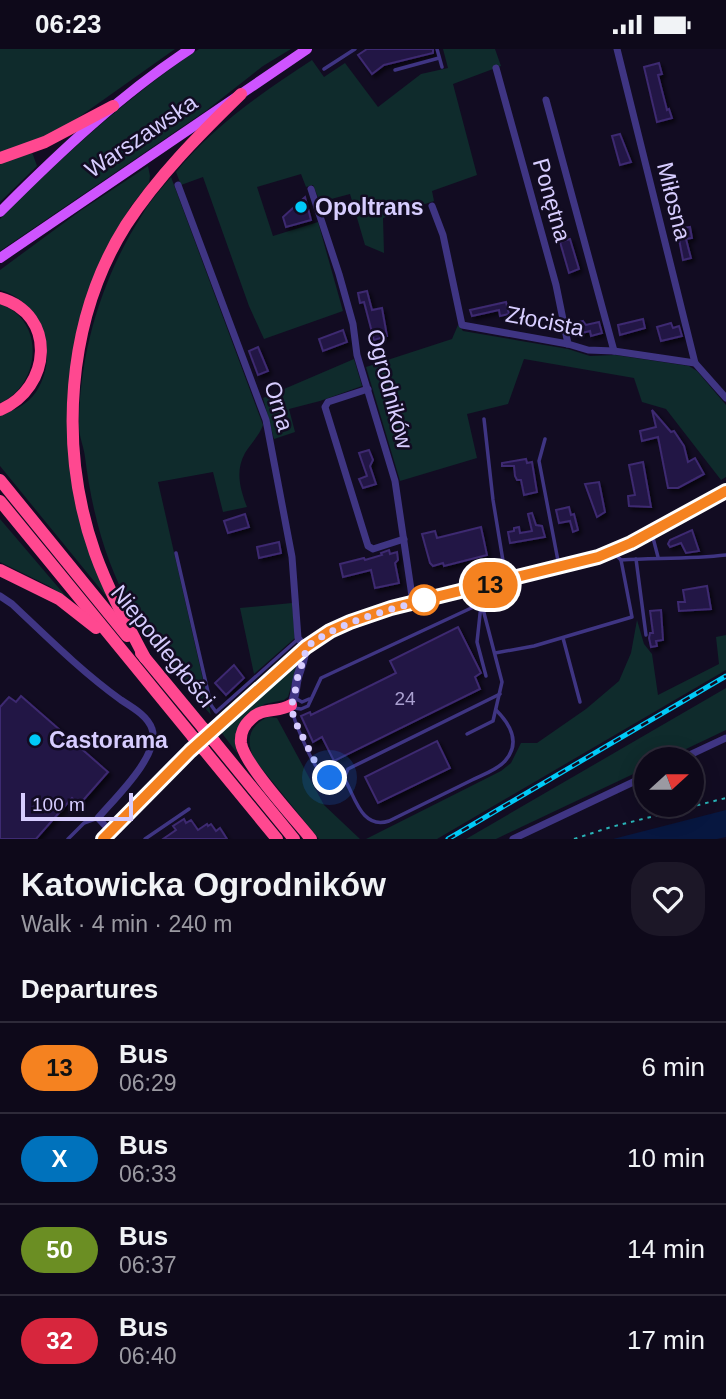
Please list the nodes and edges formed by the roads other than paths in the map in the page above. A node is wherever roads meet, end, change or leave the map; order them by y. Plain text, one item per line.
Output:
1 (190, 49) edge
2 (307, 49) edge
3 (355, 49) edge
4 (437, 49) edge
5 (617, 49) edge
6 (439, 58) junction
7 (442, 67) dead end
8 (496, 68) dead end
9 (324, 69) dead end
10 (395, 70) dead end
11 (241, 94) junction
12 (547, 100) dead end
13 (113, 106) junction
14 (0, 158) edge
15 (178, 185) dead end
16 (311, 189) dead end
17 (432, 206) dead end
18 (0, 212) edge
19 (0, 258) edge
20 (0, 298) edge
21 (568, 344) junction
22 (614, 351) junction
23 (695, 363) junction
24 (368, 389) junction
25 (726, 398) edge
26 (0, 410) edge
27 (484, 419) dead end
28 (545, 439) dead end
29 (0, 480) edge
30 (726, 491) edge
31 (0, 501) edge
32 (651, 532) junction
33 (404, 539) junction
34 (612, 552) junction
35 (176, 553) dead end
36 (726, 555) edge
37 (658, 558) junction
38 (636, 559) junction
39 (621, 560) junction
40 (559, 568) junction
41 (0, 570) edge
42 (536, 573) junction
43 (506, 581) junction
44 (478, 587) junction
45 (0, 596) edge
46 (413, 603) junction
47 (482, 603) junction
48 (646, 635) dead end
49 (299, 638) junction
50 (563, 638) junction
51 (116, 643) junction
52 (306, 647) junction
53 (495, 653) junction
54 (145, 658) junction
55 (486, 676) dead end
56 (500, 694) junction
57 (309, 699) junction
58 (293, 702) junction
59 (580, 702) dead end
60 (496, 710) junction
61 (198, 732) junction
62 (467, 734) dead end
63 (726, 738) edge
64 (704, 748) edge
65 (344, 778) junction
66 (634, 782) edge
67 (190, 809) dead end
68 (98, 818) junction
69 (110, 831) junction
70 (68, 839) edge
71 (103, 839) edge
72 (145, 839) edge
73 (277, 839) edge
74 (294, 839) edge
75 (311, 839) edge
76 (513, 839) edge

1 - 13 main road, Warszawska
2 - 11 main road, Warszawska
3 - 9 lane
4 - 6 lane
5 - 23 street, Miłosna
6 - 7 lane
6 - 10 lane
8 - 21 street, Ponętna
11 - 19 main road, Warszawska
11 - 54 highway
12 - 22 street
13 - 14 highway
13 - 18 main road, Warszawska
15 - 49 street, Orna
16 - 24 street, Ogrodników
17 - 21 street, Złocista
20 - 26 highway
21 - 22 street, Złocista
22 - 23 street, Złocista
23 - 25 street
24 - 33 street, Ogrodników
24 - 33 street
27 - 43 lane
28 - 40 lane
29 - 54 highway, Niepodległości
30 - 32 street
31 - 51 highway, Niepodległości
32 - 34 street
32 - 37 lane
33 - 46 street, Ogrodników
34 - 39 lane
34 - 40 street
35 - 49 lane
36 - 37 lane
37 - 38 lane
38 - 39 lane
38 - 48 lane
39 - 50 lane
40 - 42 street
41 - 51 highway
42 - 43 street
42 - 47 lane
43 - 44 street
44 - 46 street
44 - 47 lane
45 - 68 street
46 - 52 street
47 - 53 lane
47 - 55 lane
47 - 57 lane
49 - 52 street
50 - 53 lane
50 - 59 lane
51 - 61 highway, Niepodległości
52 - 58 street
52 - 69 street
53 - 56 lane
54 - 61 highway, Niepodległości
56 - 60 lane
56 - 65 lane
57 - 58 lane
57 - 58 lane
58 - 65 lane
58 - 75 highway
60 - 62 lane
60 - 65 lane
61 - 73 highway, Niepodległości, bridge
61 - 74 highway, Niepodległości, bridge
63 - 64 street
66 - 76 street
67 - 72 lane
68 - 69 street
68 - 70 lane
69 - 71 street

